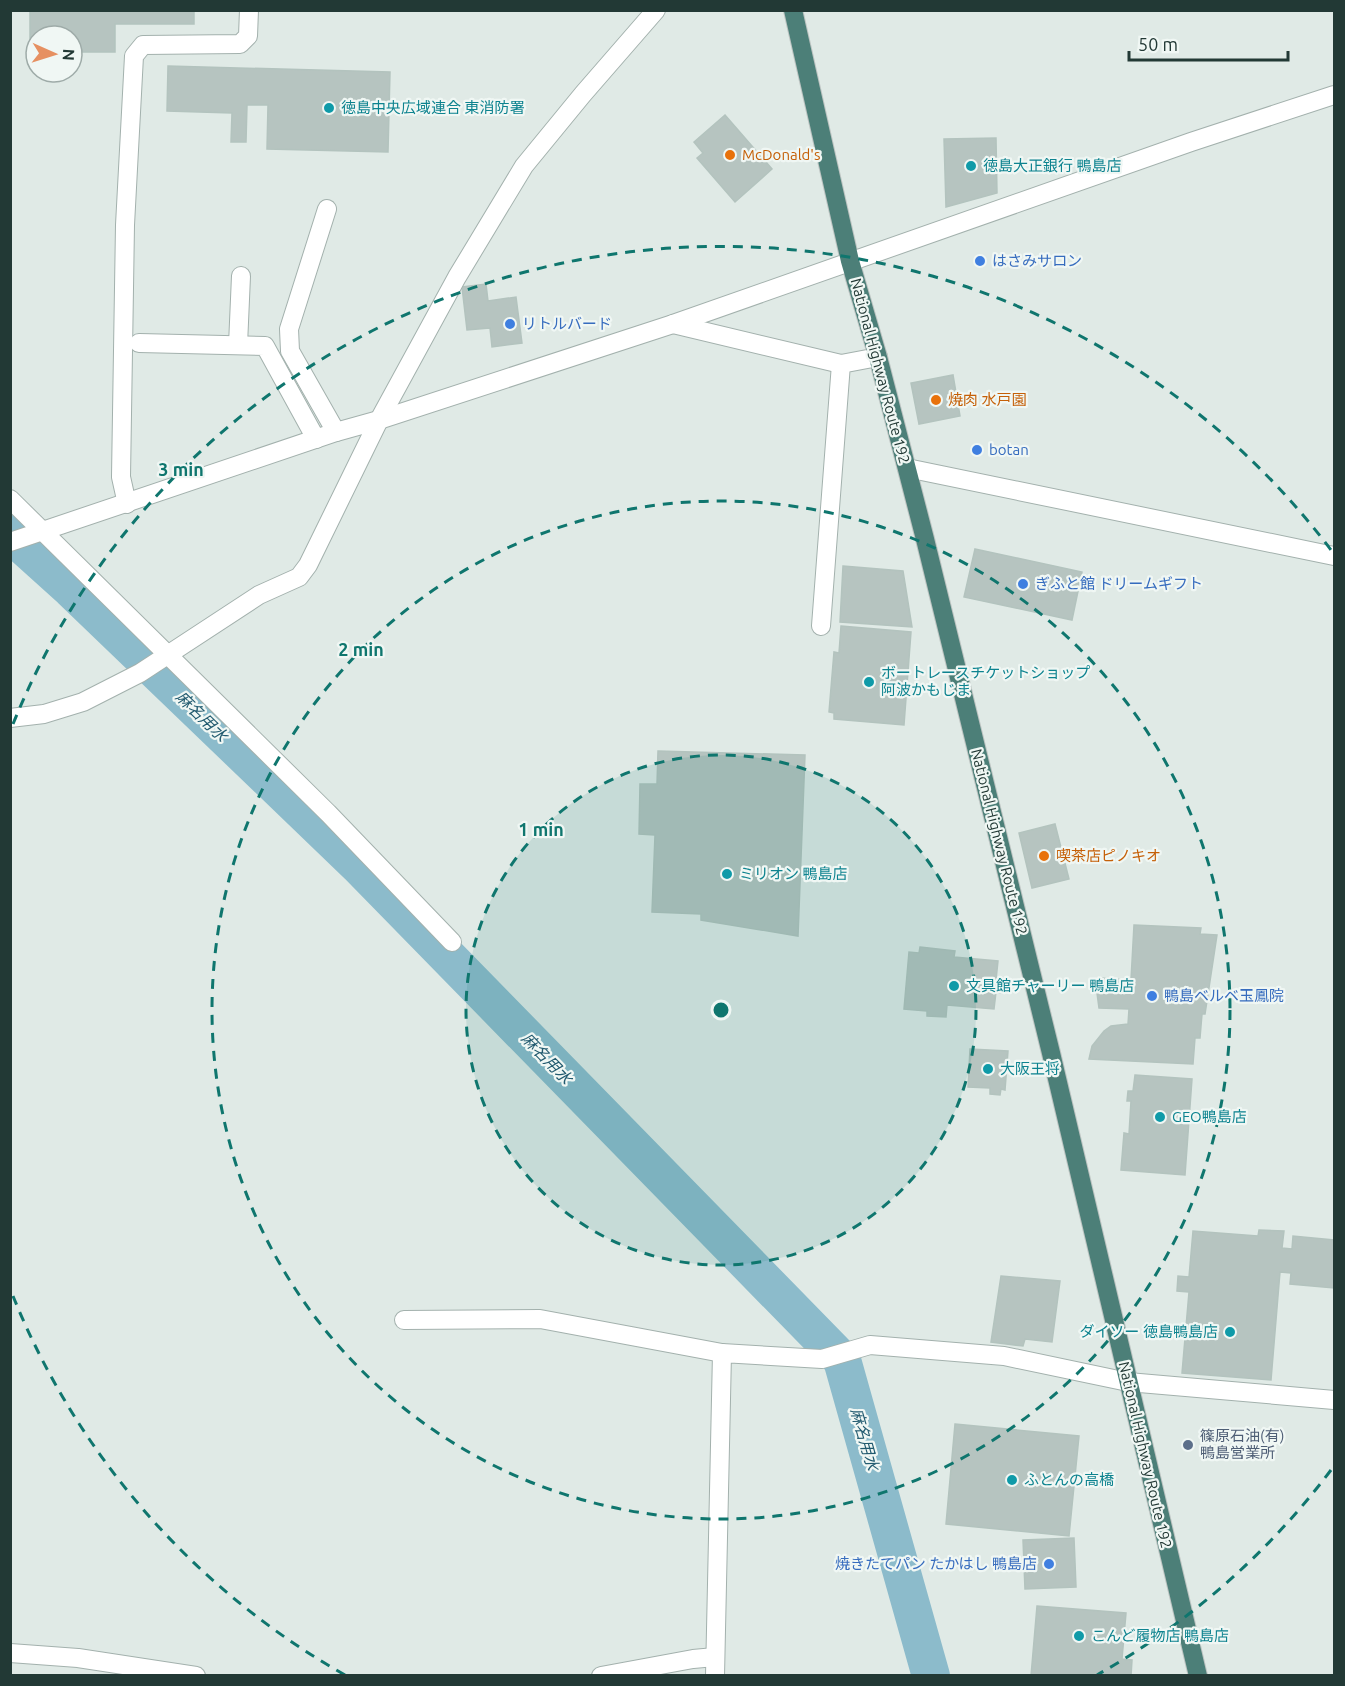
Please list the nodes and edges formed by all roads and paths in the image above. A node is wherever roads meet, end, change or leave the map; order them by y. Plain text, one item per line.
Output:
1 (249, 10) edge
2 (656, 10) edge
3 (793, 10) edge
4 (1335, 95) edge
5 (327, 210) dead end
6 (849, 261) junction
7 (241, 276) dead end
8 (673, 324) junction
9 (139, 343) dead end
10 (238, 345) junction
11 (878, 357) junction
12 (841, 364) junction
13 (379, 420) junction
14 (336, 432) junction
15 (316, 439) junction
16 (907, 468) junction
17 (10, 500) edge
18 (127, 504) junction
19 (26, 537) edge
20 (1335, 556) edge
21 (821, 626) dead end
22 (165, 657) junction
23 (10, 718) edge
24 (452, 942) dead end
25 (404, 1320) dead end
26 (722, 1353) junction
27 (1128, 1382) junction
28 (1335, 1400) edge
29 (10, 1653) edge
30 (715, 1666) edge
31 (195, 1676) edge
32 (601, 1676) edge
33 (1198, 1676) edge

1 - 18 street
2 - 13 street
3 - 6 highway, National Highway Route 192
4 - 6 street
5 - 14 street
6 - 8 street
6 - 11 highway, National Highway Route 192
7 - 10 street
8 - 12 street
8 - 13 street
9 - 10 street
10 - 15 street
11 - 12 street
11 - 16 highway, National Highway Route 192
12 - 21 street
13 - 14 street
13 - 22 street
14 - 15 street
15 - 18 street
16 - 20 street
16 - 27 highway, National Highway Route 192
17 - 19 street
18 - 19 street
19 - 22 street
22 - 23 street
22 - 24 street
25 - 26 street
26 - 27 street
26 - 30 street
27 - 28 street
27 - 33 highway, National Highway Route 192
29 - 31 street
30 - 32 street

